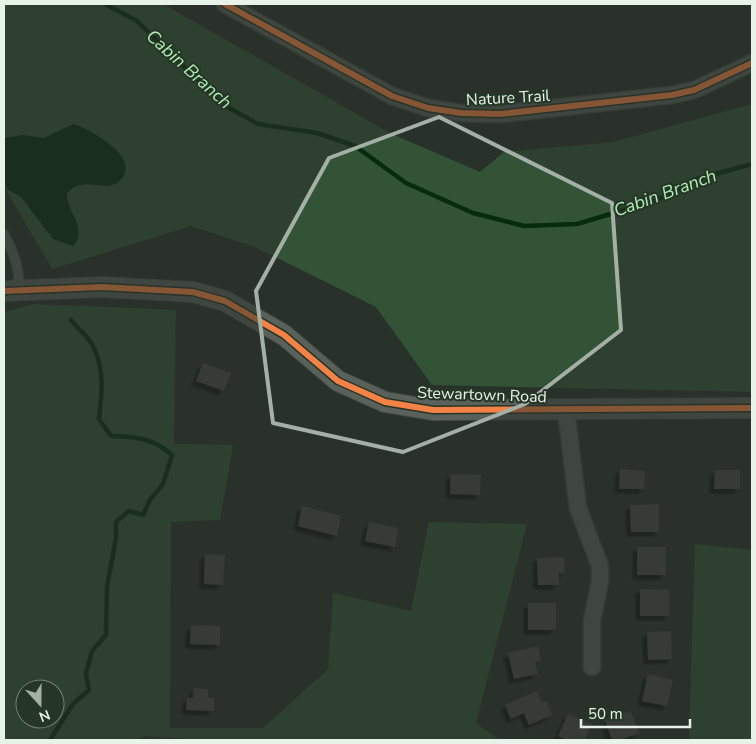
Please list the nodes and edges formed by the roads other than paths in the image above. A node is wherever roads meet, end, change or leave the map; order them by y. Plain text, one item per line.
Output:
1 (225, 4) edge
2 (752, 63) edge
3 (4, 234) edge
4 (12, 290) edge
5 (752, 408) edge
6 (566, 410) junction
7 (592, 667) dead end

1 - 2 street, Nature Trail
3 - 4 lane
4 - 6 street, Stewartown Road
5 - 6 street, Stewartown Road
6 - 7 street

